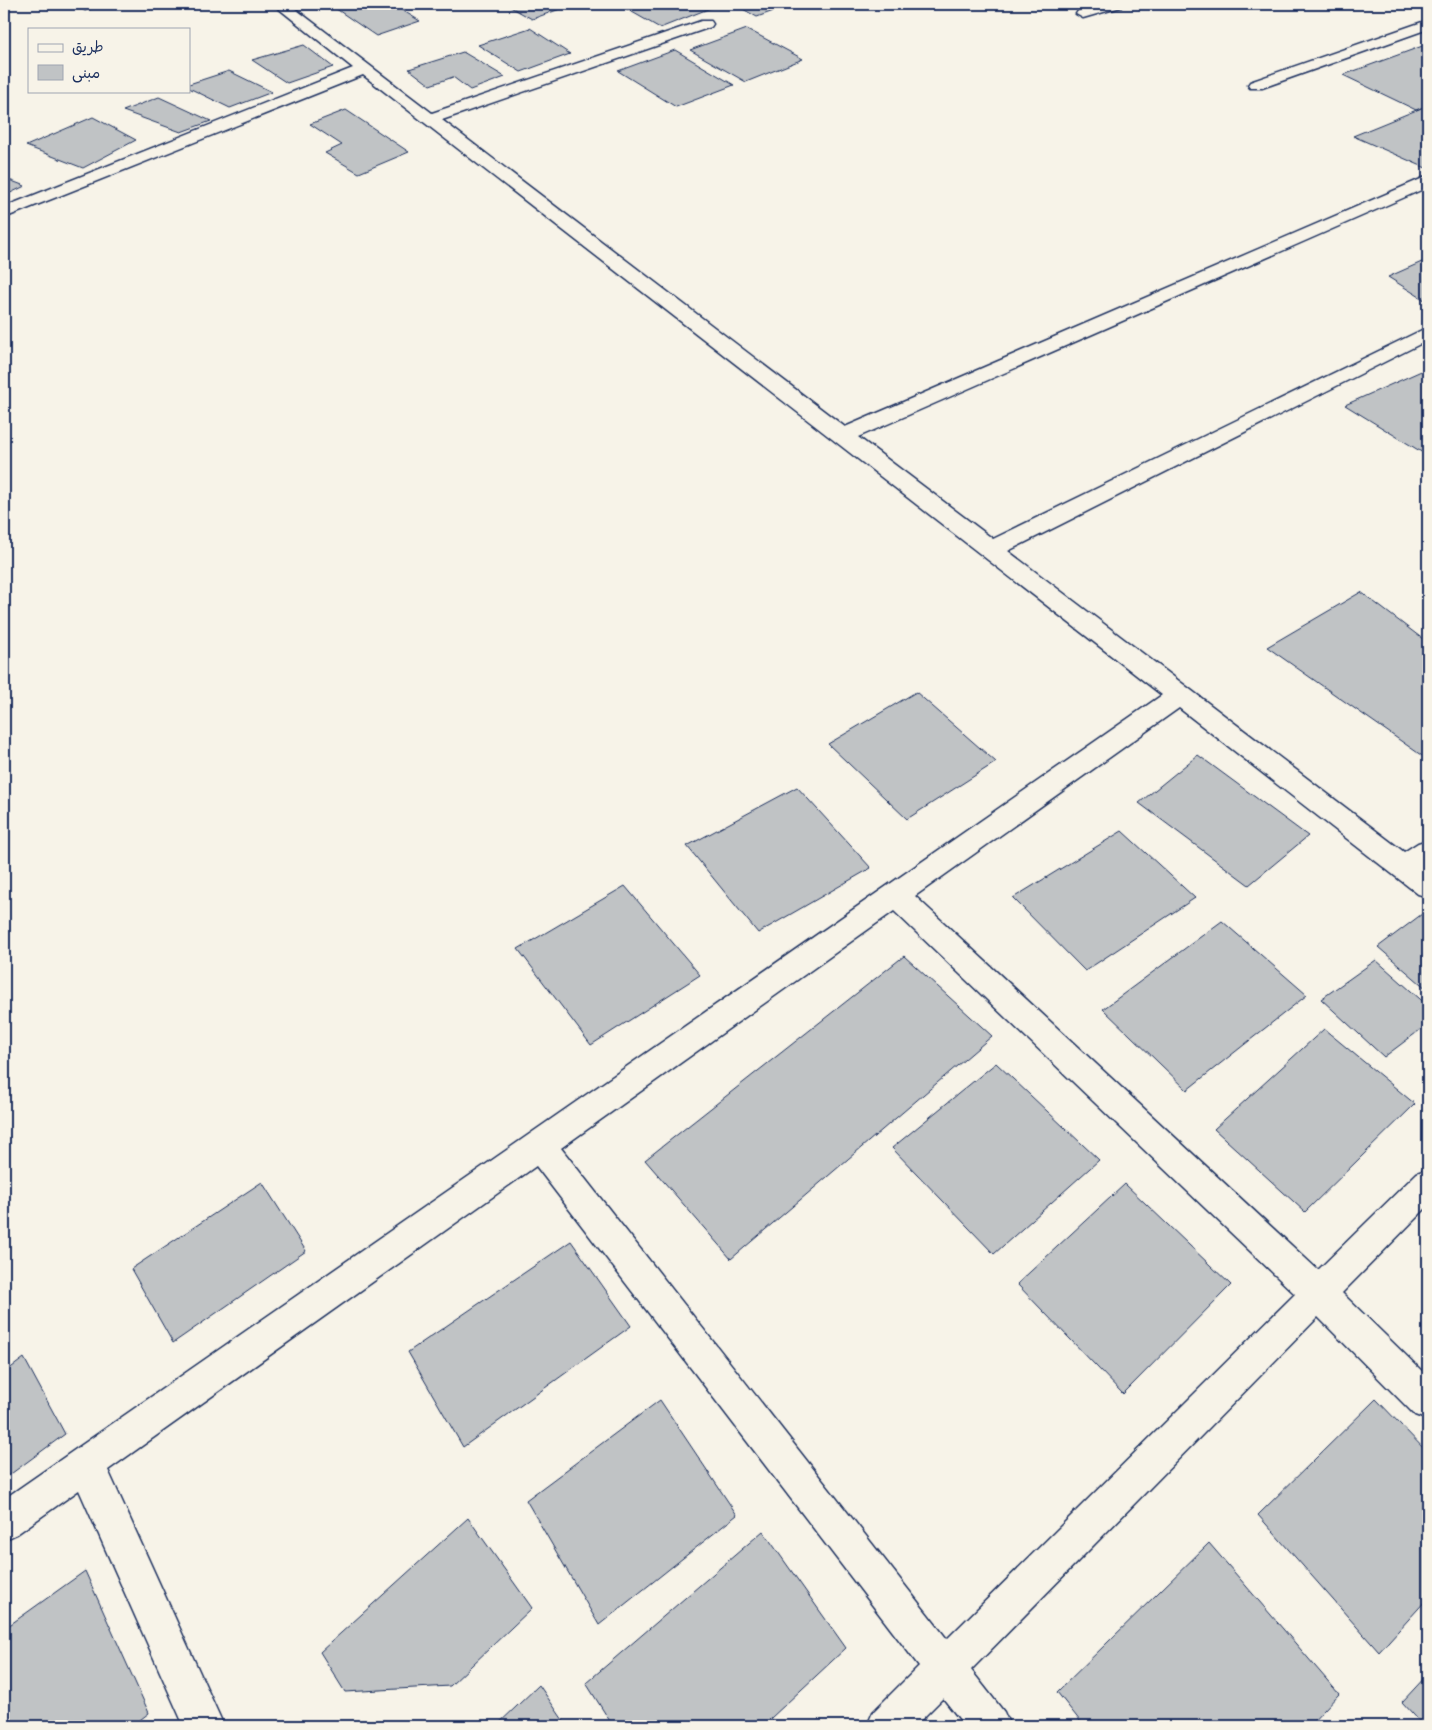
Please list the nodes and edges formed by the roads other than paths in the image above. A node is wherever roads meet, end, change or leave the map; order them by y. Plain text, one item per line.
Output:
1 (280, 4) edge
2 (1116, 4) edge
3 (1083, 14) dead end
4 (706, 24) dead end
5 (1428, 24) edge
6 (364, 69) junction
7 (1256, 85) dead end
8 (429, 119) junction
9 (1428, 181) edge
10 (4, 213) edge
11 (1428, 333) edge
12 (842, 436) junction
13 (990, 550) junction
14 (1180, 695) junction
15 (1428, 851) edge
16 (1404, 867) junction
17 (1428, 886) edge
18 (895, 895) junction
19 (539, 1145) junction
20 (1428, 1184) edge
21 (1318, 1293) junction
22 (1428, 1402) edge
23 (86, 1463) junction
24 (4, 1521) edge
25 (946, 1666) junction
26 (204, 1726) edge
27 (887, 1726) edge
28 (990, 1726) edge

1 - 6 street
2 - 3 street
4 - 8 street
5 - 7 street
6 - 8 street
6 - 10 street
8 - 12 street
9 - 12 street
11 - 13 street
12 - 13 street
13 - 14 street
14 - 16 street
14 - 18 street
15 - 16 street
16 - 17 street
18 - 19 street
18 - 21 street
19 - 23 street
19 - 25 street
20 - 21 street
21 - 22 street
21 - 25 street
23 - 24 street
23 - 26 street
25 - 27 street
25 - 28 street

